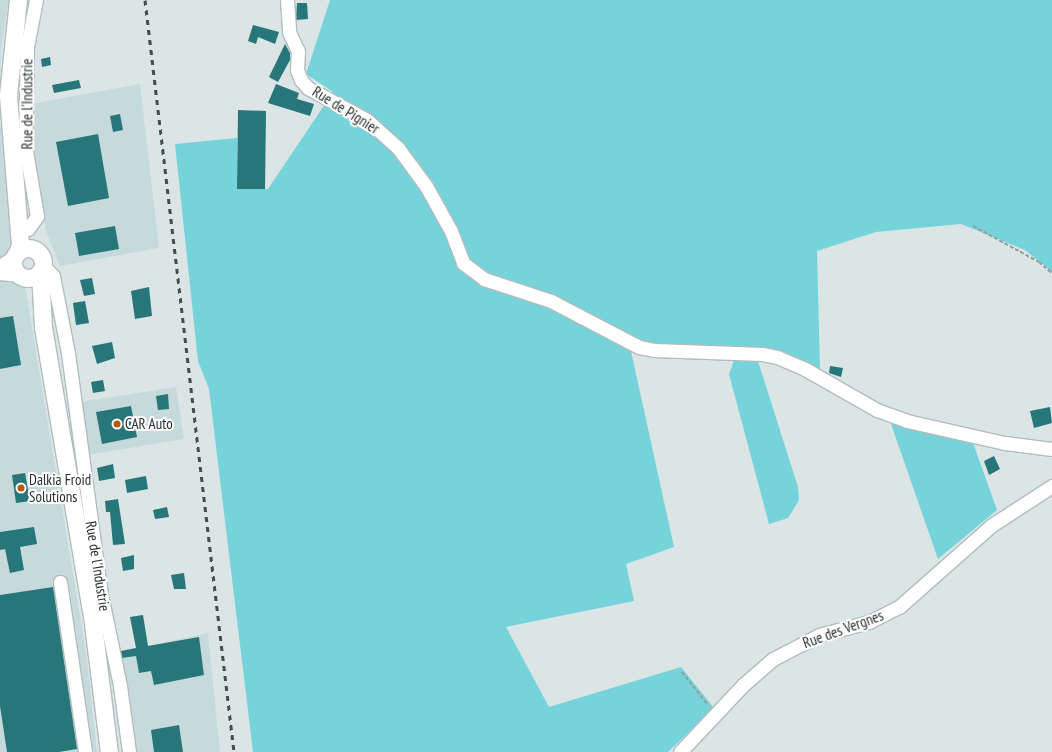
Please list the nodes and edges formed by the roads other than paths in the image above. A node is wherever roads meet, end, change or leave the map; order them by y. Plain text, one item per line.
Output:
1 (287, 0) edge
2 (25, 5) edge
3 (5, 58) edge
4 (15, 166) junction
5 (28, 229) junction
6 (35, 250) junction
7 (10, 259) edge
8 (42, 269) junction
9 (0, 273) edge
10 (20, 276) junction
11 (43, 327) junction
12 (1052, 449) edge
13 (1052, 486) edge
14 (60, 582) dead end
15 (85, 752) edge
16 (109, 752) edge
17 (129, 752) edge
18 (680, 752) edge

1 - 12 street, Rue de Pignier
2 - 3 main road, Rue de l'Industrie
2 - 5 street, Rue de l'Industrie
3 - 4 main road, Rue de l'Industrie
4 - 5 main road, Rue de l'Industrie
4 - 7 main road, Rue de l'Industrie
5 - 6 main road, Rue de l'Industrie
6 - 7 main road
6 - 8 main road
7 - 10 main road
8 - 10 main road
8 - 11 main road, Rue de l'Industrie
8 - 17 street, Rue de l'Industrie
9 - 10 street
10 - 11 main road, Rue de l'Industrie
11 - 16 main road, Rue de l'Industrie
13 - 18 street, Rue des Vergnes
14 - 15 street

